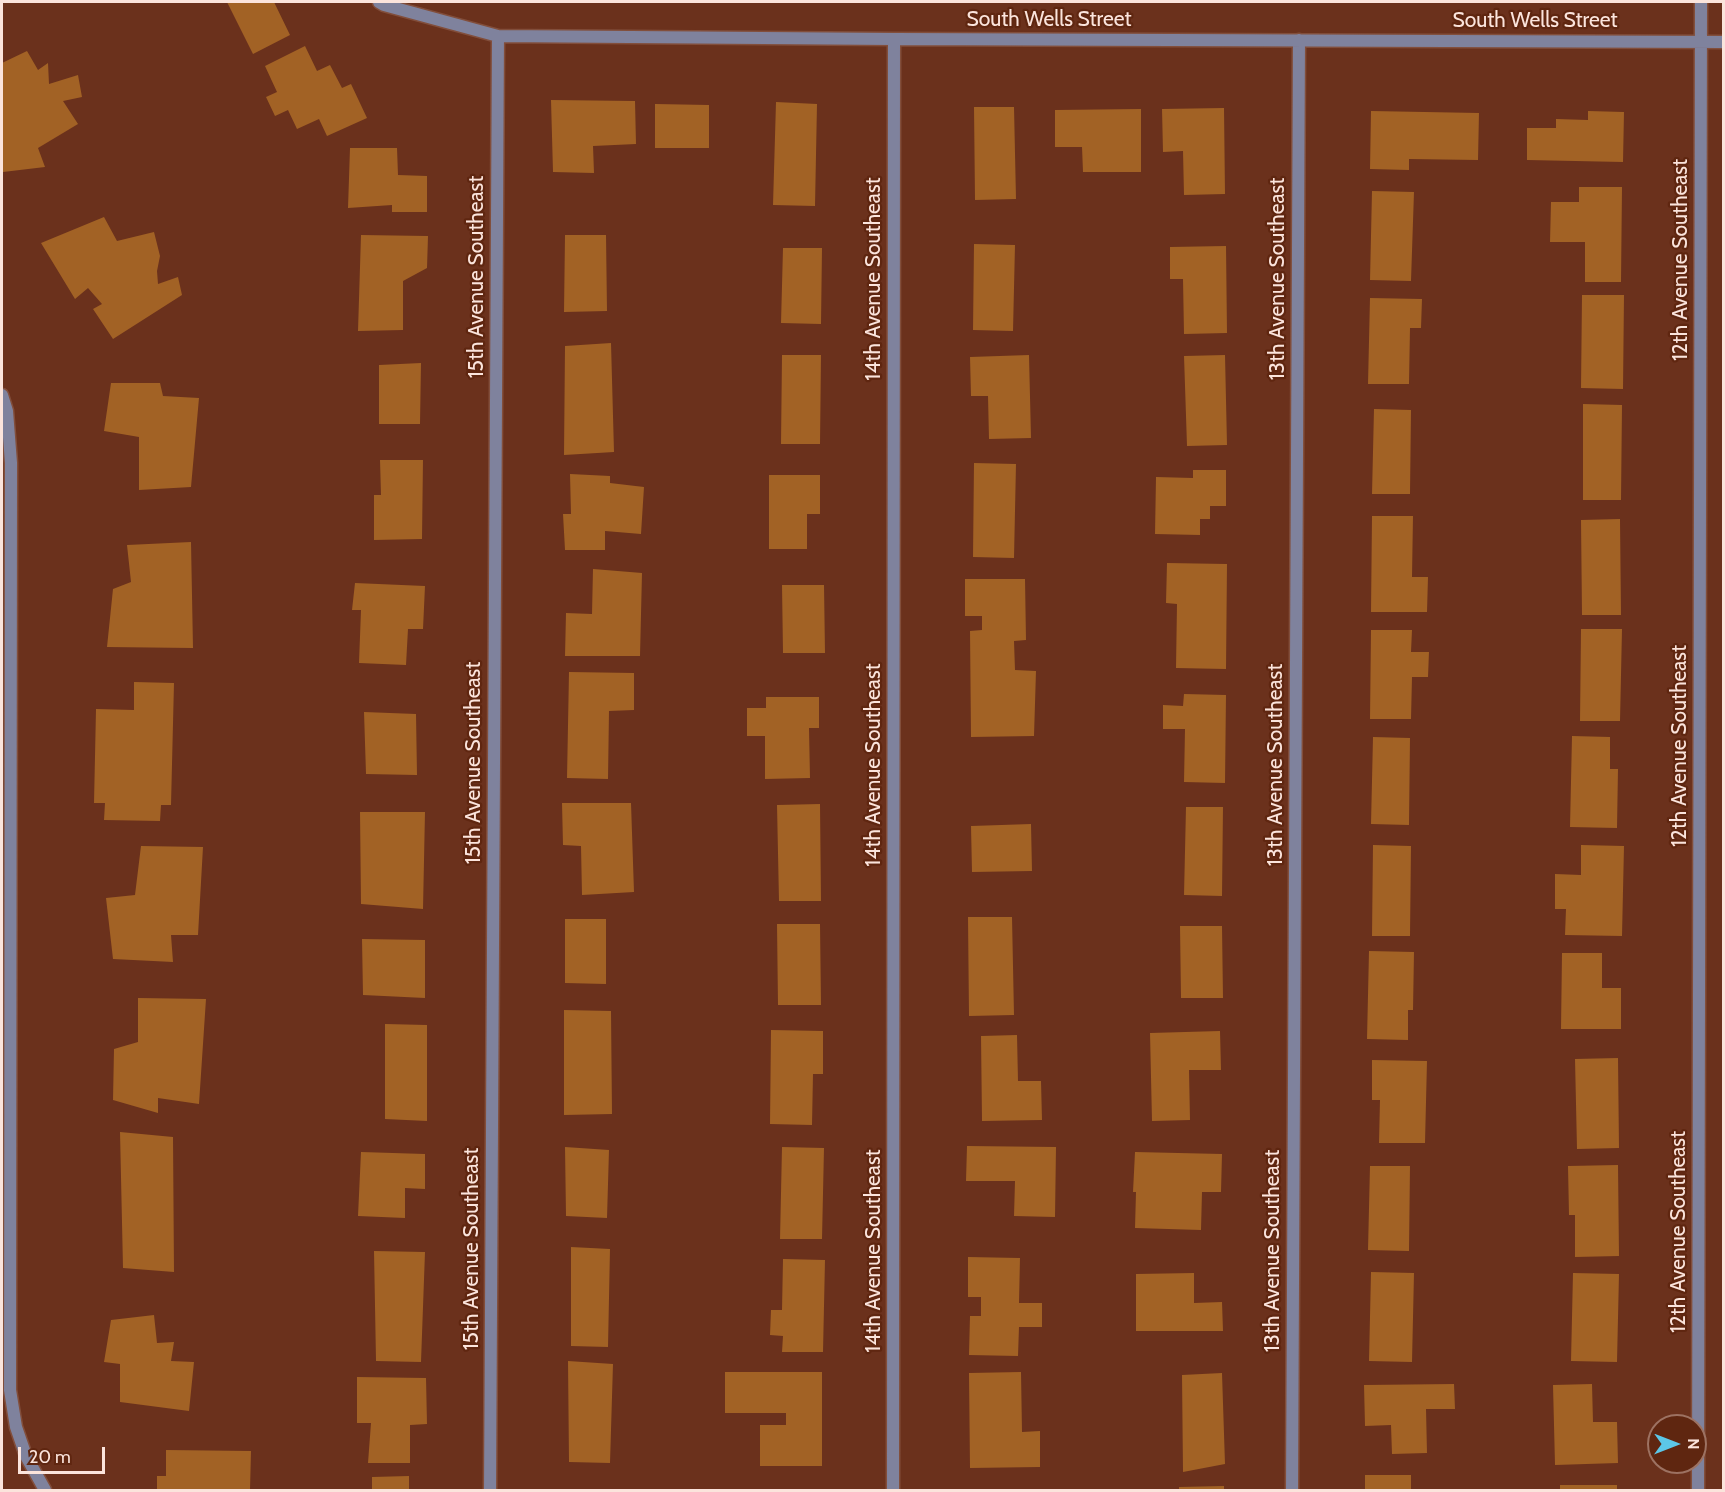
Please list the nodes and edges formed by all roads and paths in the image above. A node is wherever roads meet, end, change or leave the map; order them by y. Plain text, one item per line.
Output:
1 (379, 2) edge
2 (1701, 2) edge
3 (498, 36) junction
4 (894, 39) junction
5 (1299, 40) junction
6 (1701, 42) junction
7 (1724, 42) edge
8 (2, 395) edge
9 (45, 1491) edge
10 (490, 1491) edge
11 (893, 1491) edge
12 (1292, 1491) edge
13 (1698, 1491) edge

1 - 3 street, South Wells Street
2 - 6 street, 12th Avenue Southeast
3 - 4 street, South Wells Street
3 - 10 street, 15th Avenue Southeast
4 - 5 street, South Wells Street
4 - 11 street, 14th Avenue Southeast
5 - 6 street, South Wells Street
5 - 12 street, 13th Avenue Southeast
6 - 7 street, South Wells Street
6 - 13 street, 12th Avenue Southeast
8 - 9 street

